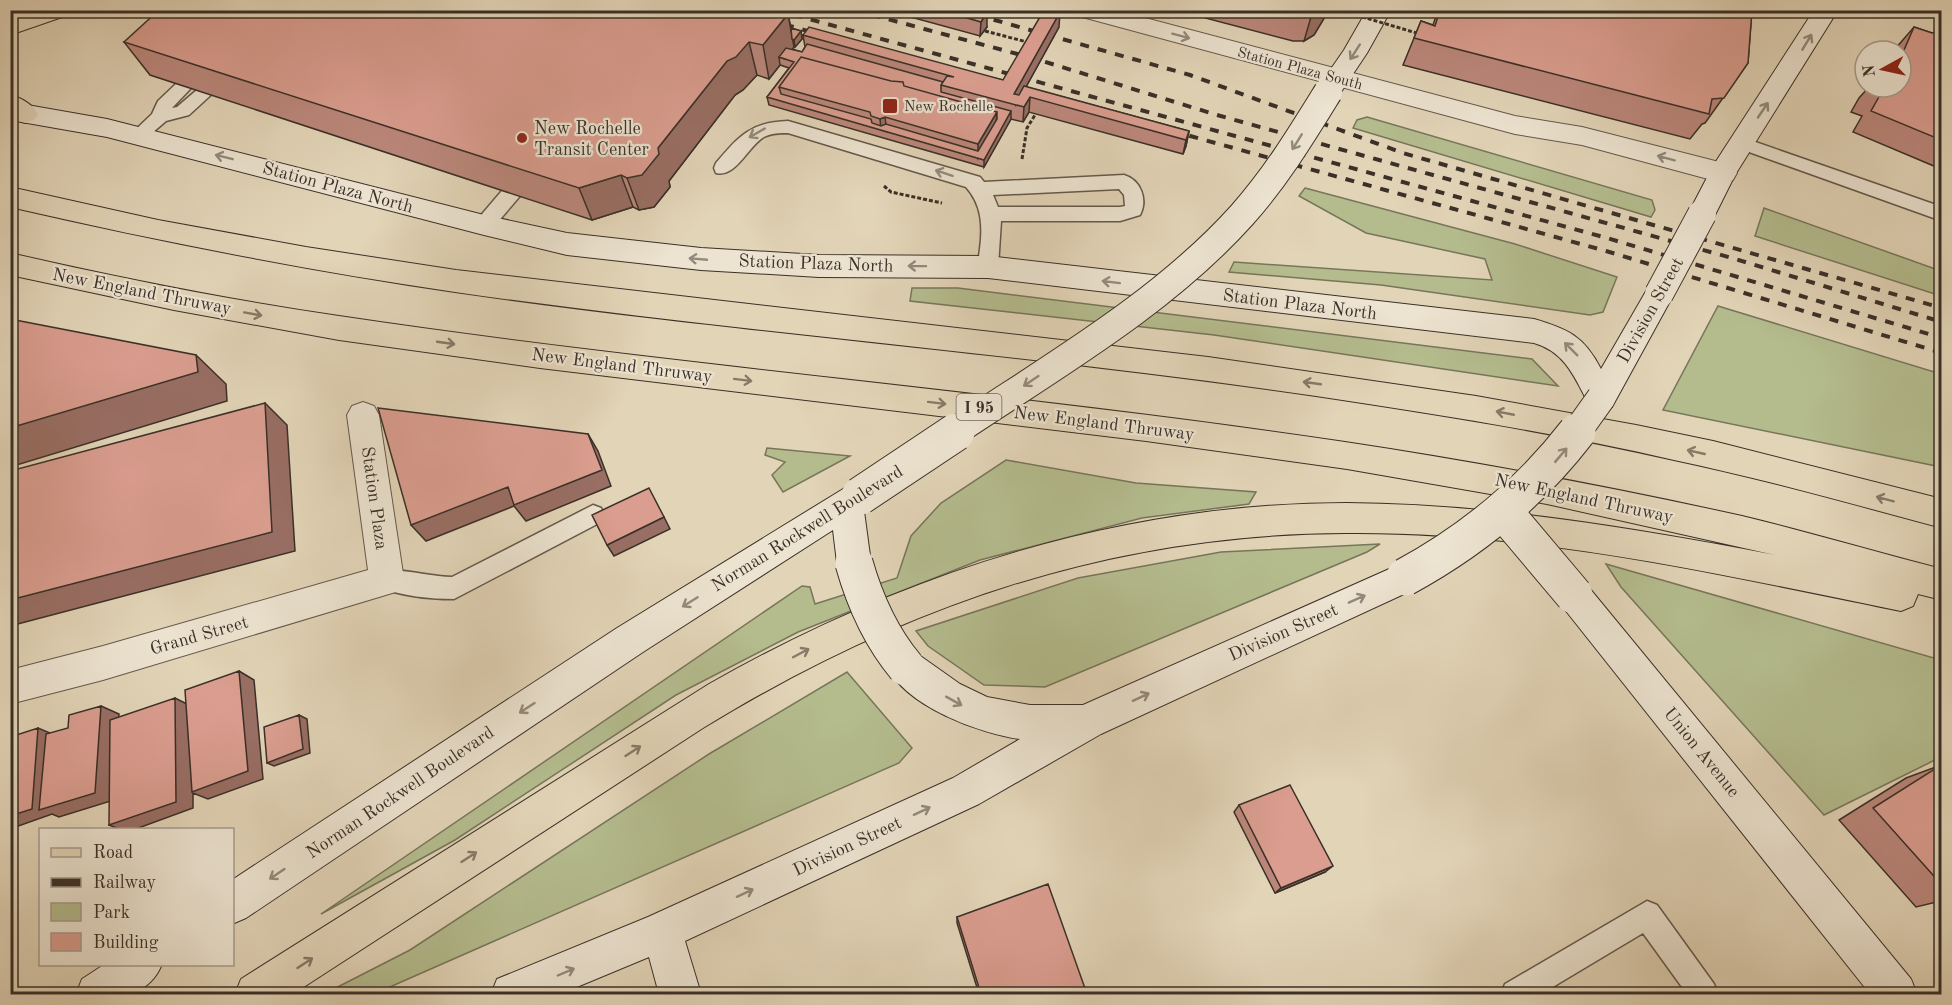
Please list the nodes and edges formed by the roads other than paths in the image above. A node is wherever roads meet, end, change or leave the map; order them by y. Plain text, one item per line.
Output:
1 (59, 10) edge
2 (1084, 10) edge
3 (1379, 10) edge
4 (1826, 10) edge
5 (21, 24) edge
6 (10, 43) edge
7 (1332, 85) junction
8 (184, 86) edge
9 (204, 93) edge
10 (15, 110) edge
11 (160, 117) junction
12 (139, 135) junction
13 (1741, 143) junction
14 (541, 159) edge
15 (723, 168) dead end
16 (980, 189) junction
17 (1712, 194) junction
18 (10, 197) edge
19 (990, 214) junction
20 (1941, 214) edge
21 (484, 225) junction
22 (10, 264) edge
23 (988, 267) junction
24 (1601, 398) junction
25 (363, 415) dead end
26 (854, 500) junction
27 (1504, 512) junction
28 (1941, 514) edge
29 (593, 515) edge
30 (387, 580) junction
31 (1941, 585) edge
32 (1941, 603) edge
33 (10, 687) edge
34 (1088, 721) junction
35 (234, 903) edge
36 (662, 931) junction
37 (139, 966) edge
38 (97, 994) edge
39 (256, 994) edge
40 (513, 994) edge
41 (680, 994) edge
42 (1515, 994) edge
43 (1704, 994) edge
44 (1896, 994) edge

1 - 5 main road
2 -> 7 main road, Station Plaza South
3 -> 7 main road, Norman Rockwell Boulevard
13 -> 4 main road, Division Street
5 - 6 main road
7 - 17 main road, Station Plaza South
7 -> 26 main road, Norman Rockwell Boulevard, bridge
8 - 11 lane
9 - 11 lane
10 - 12 main road, Station Plaza North
11 - 12 lane
21 -> 12 main road, Station Plaza North
13 - 17 main road, Division Street
13 - 20 lane
14 - 21 lane
16 -> 15 lane
16 - 19 lane
16 - 19 lane
17 - 24 main road, Division Street, bridge
28 -> 18 main road
19 - 23 lane
23 -> 21 main road, Station Plaza North
22 -> 31 main road, New England Thruway / I 95
24 -> 23 main road, Station Plaza North
27 -> 24 main road, Division Street, bridge
25 - 30 main road, Station Plaza
26 -> 34 main road, bridge
26 -> 35 main road, Norman Rockwell Boulevard
34 -> 27 main road, Division Street, bridge
27 - 44 main road, Union Avenue, bridge
29 - 30 lane
30 - 33 main road, Grand Street
39 -> 32 main road
36 -> 34 main road, Division Street
40 -> 36 main road, Division Street
36 - 41 main road
37 - 38 main road
42 - 43 lane

